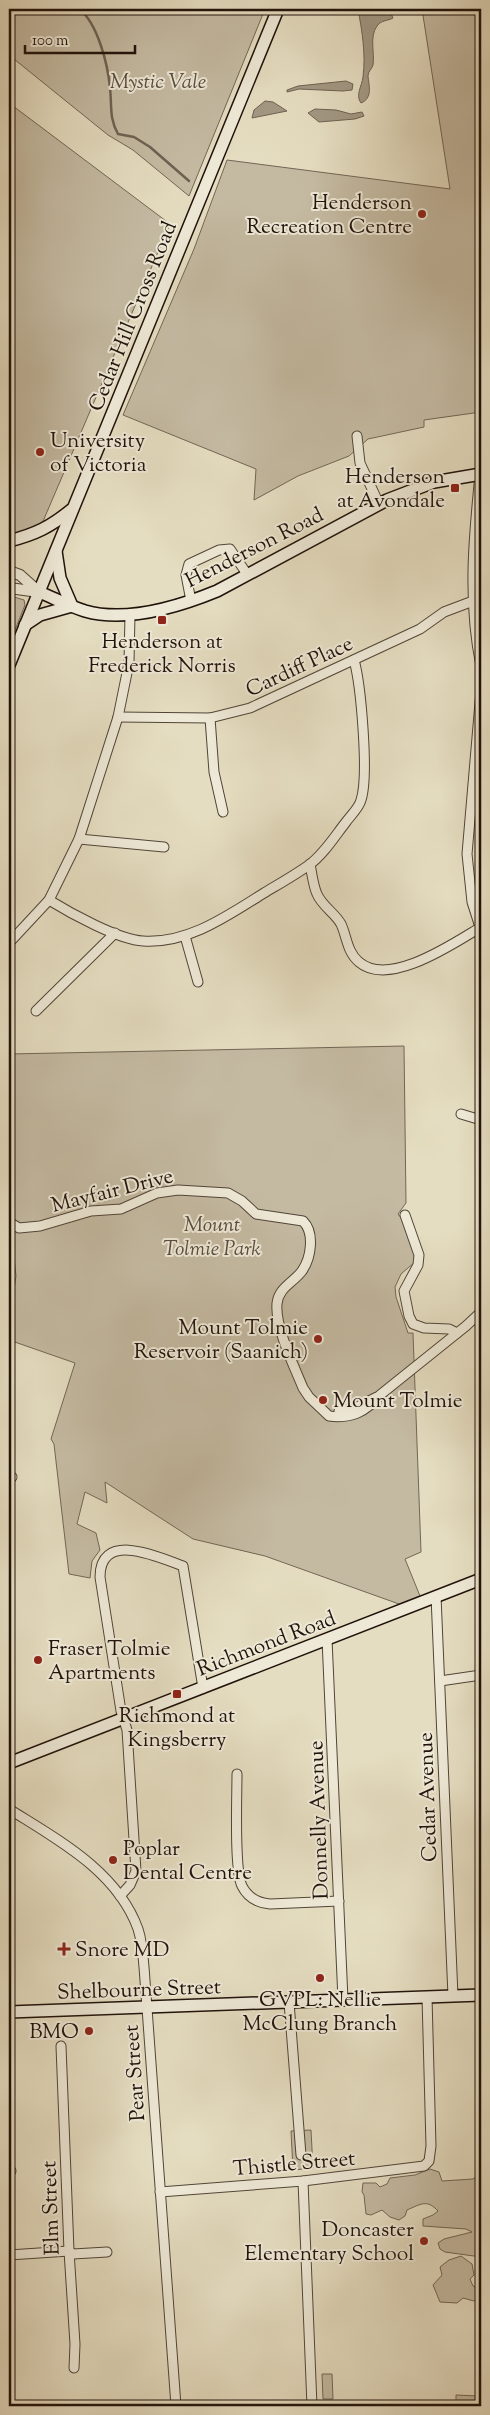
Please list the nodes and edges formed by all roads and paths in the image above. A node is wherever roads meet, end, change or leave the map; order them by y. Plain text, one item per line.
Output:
1 (278, 9) edge
2 (356, 436) dead end
3 (481, 471) edge
4 (379, 504) junction
5 (73, 509) junction
6 (9, 541) edge
7 (56, 549) junction
8 (9, 571) edge
9 (247, 574) junction
10 (9, 588) edge
11 (39, 592) junction
12 (477, 599) edge
13 (192, 602) junction
14 (72, 606) junction
15 (130, 614) junction
16 (25, 625) junction
17 (354, 660) junction
18 (9, 665) edge
19 (481, 666) edge
20 (481, 691) edge
21 (118, 718) junction
22 (210, 718) junction
23 (223, 812) dead end
24 (79, 840) junction
25 (164, 847) dead end
26 (310, 864) junction
27 (49, 900) junction
28 (481, 927) edge
29 (115, 933) junction
30 (185, 936) junction
31 (9, 943) edge
32 (198, 982) dead end
33 (36, 1012) dead end
34 (461, 1114) dead end
35 (481, 1120) edge
36 (405, 1215) dead end
37 (9, 1225) edge
38 (481, 1312) edge
39 (457, 1333) junction
40 (481, 1579) edge
41 (436, 1596) junction
42 (327, 1639) junction
43 (481, 1676) edge
44 (440, 1681) junction
45 (202, 1688) junction
46 (124, 1717) junction
47 (9, 1763) edge
48 (237, 1774) dead end
49 (9, 1809) edge
50 (120, 1896) junction
51 (339, 1901) junction
52 (481, 1995) edge
53 (453, 1996) junction
54 (427, 1997) junction
55 (343, 2000) junction
56 (289, 2002) junction
57 (147, 2007) junction
58 (9, 2012) edge
59 (61, 2046) dead end
60 (301, 2154) dead end
61 (302, 2181) junction
62 (160, 2192) junction
63 (69, 2251) junction
64 (107, 2252) dead end
65 (9, 2254) edge
66 (74, 2368) dead end
67 (176, 2406) edge
68 (312, 2406) edge

1 - 5 main road, Cedar Hill Cross Road
2 - 4 street
3 - 4 main road, Henderson Road
3 - 12 street
4 - 9 main road, Henderson Road
5 - 6 main road
5 - 7 main road, Cedar Hill Cross Road
7 - 11 main road, Cedar Hill Cross Road
7 - 14 main road
8 - 11 street
9 - 13 main road, Henderson Road
9 - 13 street
10 - 11 street
11 - 14 main road, Henderson Road
11 - 16 main road, Cedar Hill Cross Road
12 - 17 street, Cardiff Place
12 - 19 street
13 - 15 main road, Henderson Road
14 - 15 main road, Henderson Road
14 - 16 main road
15 - 21 street
16 - 18 main road, Cedar Hill Cross Road
17 - 22 street, Cardiff Place
17 - 26 street
20 - 28 street
21 - 22 street, Cardiff Place
21 - 24 street
22 - 23 street
24 - 25 street
24 - 27 street
26 - 28 street
26 - 30 street
27 - 29 street
27 - 31 street
29 - 30 street
29 - 33 street
30 - 32 street
34 - 35 street
36 - 39 street
37 - 39 street, Mayfair Drive
38 - 39 street, Mayfair Drive
40 - 41 main road, Richmond Road
41 - 42 main road, Richmond Road
41 - 44 street, Cedar Avenue
42 - 45 main road, Richmond Road
42 - 51 street, Donnelly Avenue
43 - 44 street
44 - 53 street, Cedar Avenue
45 - 46 main road, Richmond Road
45 - 46 street
46 - 47 main road, Richmond Road
46 - 50 street
48 - 51 street
49 - 50 street, Pear Street
50 - 57 street, Pear Street
51 - 55 street, Donnelly Avenue
52 - 53 main road, Shelbourne Street
53 - 54 main road, Shelbourne Street
54 - 55 main road, Shelbourne Street
54 - 61 street, Thistle Street
55 - 56 main road, Shelbourne Street
56 - 57 main road, Shelbourne Street
56 - 60 street
57 - 58 main road, Shelbourne Street
57 - 62 street, Pear Street
59 - 63 street, Elm Street
61 - 62 street, Thistle Street
61 - 68 street
62 - 67 street, Pear Street
63 - 64 street
63 - 65 street
63 - 66 street, Elm Street

